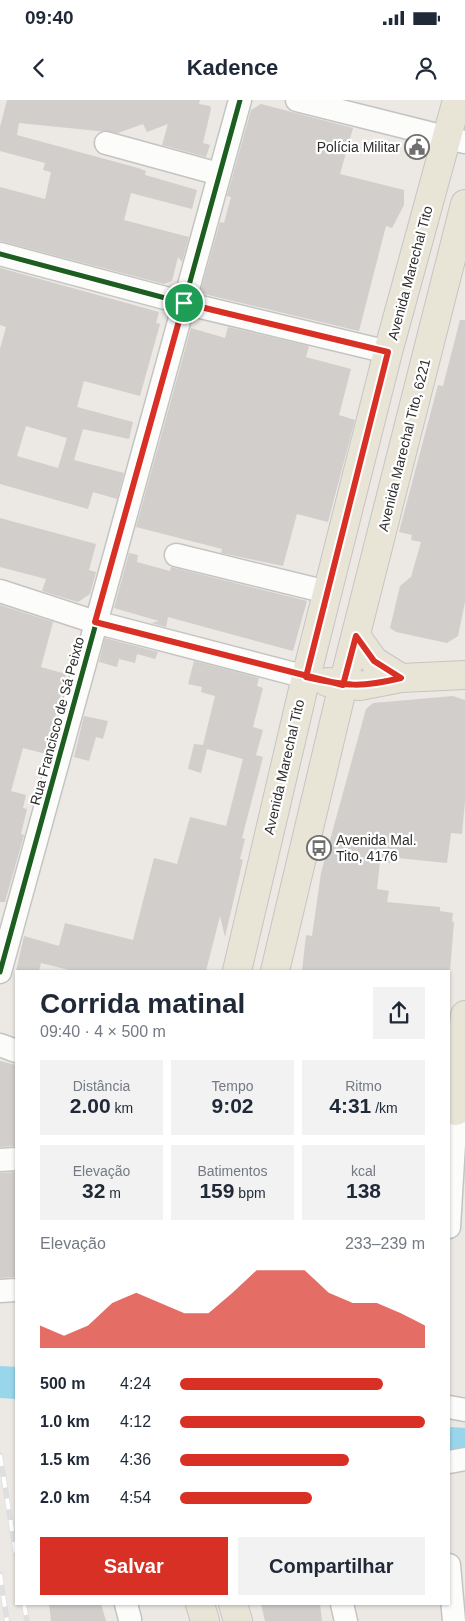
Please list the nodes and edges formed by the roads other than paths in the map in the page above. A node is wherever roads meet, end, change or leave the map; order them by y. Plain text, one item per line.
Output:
1 (240, 100) edge
2 (297, 100) edge
3 (457, 100) edge
4 (456, 140) edge
5 (106, 143) dead end
6 (219, 174) junction
7 (465, 208) edge
8 (0, 254) edge
9 (184, 303) junction
10 (388, 352) junction
11 (176, 555) dead end
12 (0, 591) edge
13 (327, 592) junction
14 (95, 622) junction
15 (356, 636) junction
16 (465, 675) edge
17 (306, 677) junction
18 (401, 678) junction
19 (343, 685) junction
20 (237, 970) edge
21 (275, 970) edge
22 (0, 972) edge
23 (465, 1015) edge
24 (0, 1045) edge
25 (15, 1051) edge
26 (456, 1112) edge
27 (15, 1159) edge
28 (0, 1160) edge
29 (450, 1202) edge
30 (450, 1217) edge
31 (465, 1218) edge
32 (15, 1290) edge
33 (0, 1291) edge
34 (450, 1407) edge
35 (465, 1410) edge
36 (465, 1459) edge
37 (450, 1462) edge
38 (450, 1576) edge
39 (200, 1605) edge
40 (233, 1605) edge
41 (342, 1605) edge
42 (205, 1621) edge
43 (238, 1621) edge
44 (346, 1621) edge
45 (454, 1621) edge

1 - 6 street, Rua Francisco de Sá Peixto
2 - 4 street
3 - 4 main road, Avenida Marechal Tito
4 - 10 main road, Avenida Marechal Tito
5 - 6 street
6 - 9 street, Rua Francisco de Sá Peixto
7 - 15 main road, Avenida Marechal Tito, 6221
8 - 9 street
9 - 10 street
9 - 14 street, Rua Francisco de Sá Peixto
10 - 13 main road, Avenida Marechal Tito
11 - 13 street
12 - 14 street
13 - 17 main road, Avenida Marechal Tito
14 - 17 street
14 - 22 street, Rua Francisco de Sá Peixto
15 - 18 main road
15 - 19 main road, Avenida Marechal Tito, 6221
16 - 18 main road
17 - 19 main road
17 - 20 main road, Avenida Marechal Tito
18 - 19 main road
19 - 21 main road
23 - 26 main road
24 - 25 street
26 - 29 street
27 - 28 street
30 - 31 street
32 - 33 street
34 - 35 street
36 - 37 street
38 - 45 street
39 - 42 main road
40 - 43 main road
41 - 44 street

